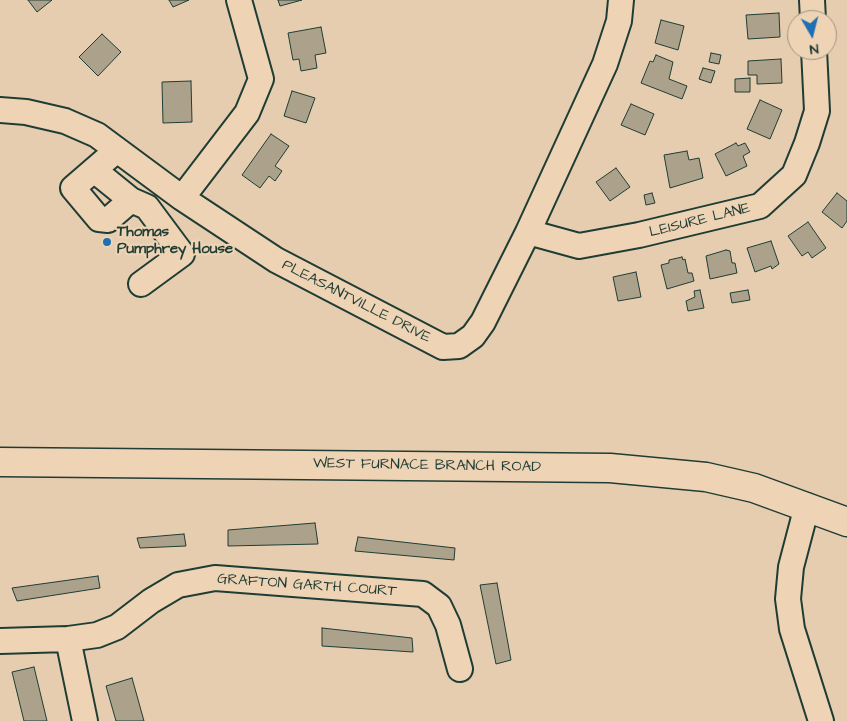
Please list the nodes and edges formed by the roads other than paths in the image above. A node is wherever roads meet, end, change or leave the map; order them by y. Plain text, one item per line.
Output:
1 (239, 0) edge
2 (621, 0) edge
3 (814, 60) edge
4 (0, 110) edge
5 (117, 150) junction
6 (94, 170) junction
7 (182, 198) junction
8 (131, 200) junction
9 (528, 232) junction
10 (141, 284) dead end
11 (0, 462) edge
12 (806, 506) junction
13 (847, 522) edge
14 (68, 639) junction
15 (0, 641) edge
16 (460, 669) dead end
17 (85, 721) edge
18 (821, 721) edge

1 - 7 street
2 - 9 street, PLEASANTVILLE DRIVE
3 - 9 street, LEISURE LANE
4 - 5 street, PLEASANTVILLE DRIVE
5 - 6 street
5 - 7 street, PLEASANTVILLE DRIVE
6 - 8 street
6 - 8 street
7 - 9 street, PLEASANTVILLE DRIVE
8 - 10 street
11 - 12 main road, WEST FURNACE BRANCH ROAD
12 - 13 main road, WEST FURNACE BRANCH ROAD
12 - 18 street
14 - 15 street, GRAFTON GARTH COURT
14 - 16 street, GRAFTON GARTH COURT
14 - 17 street

